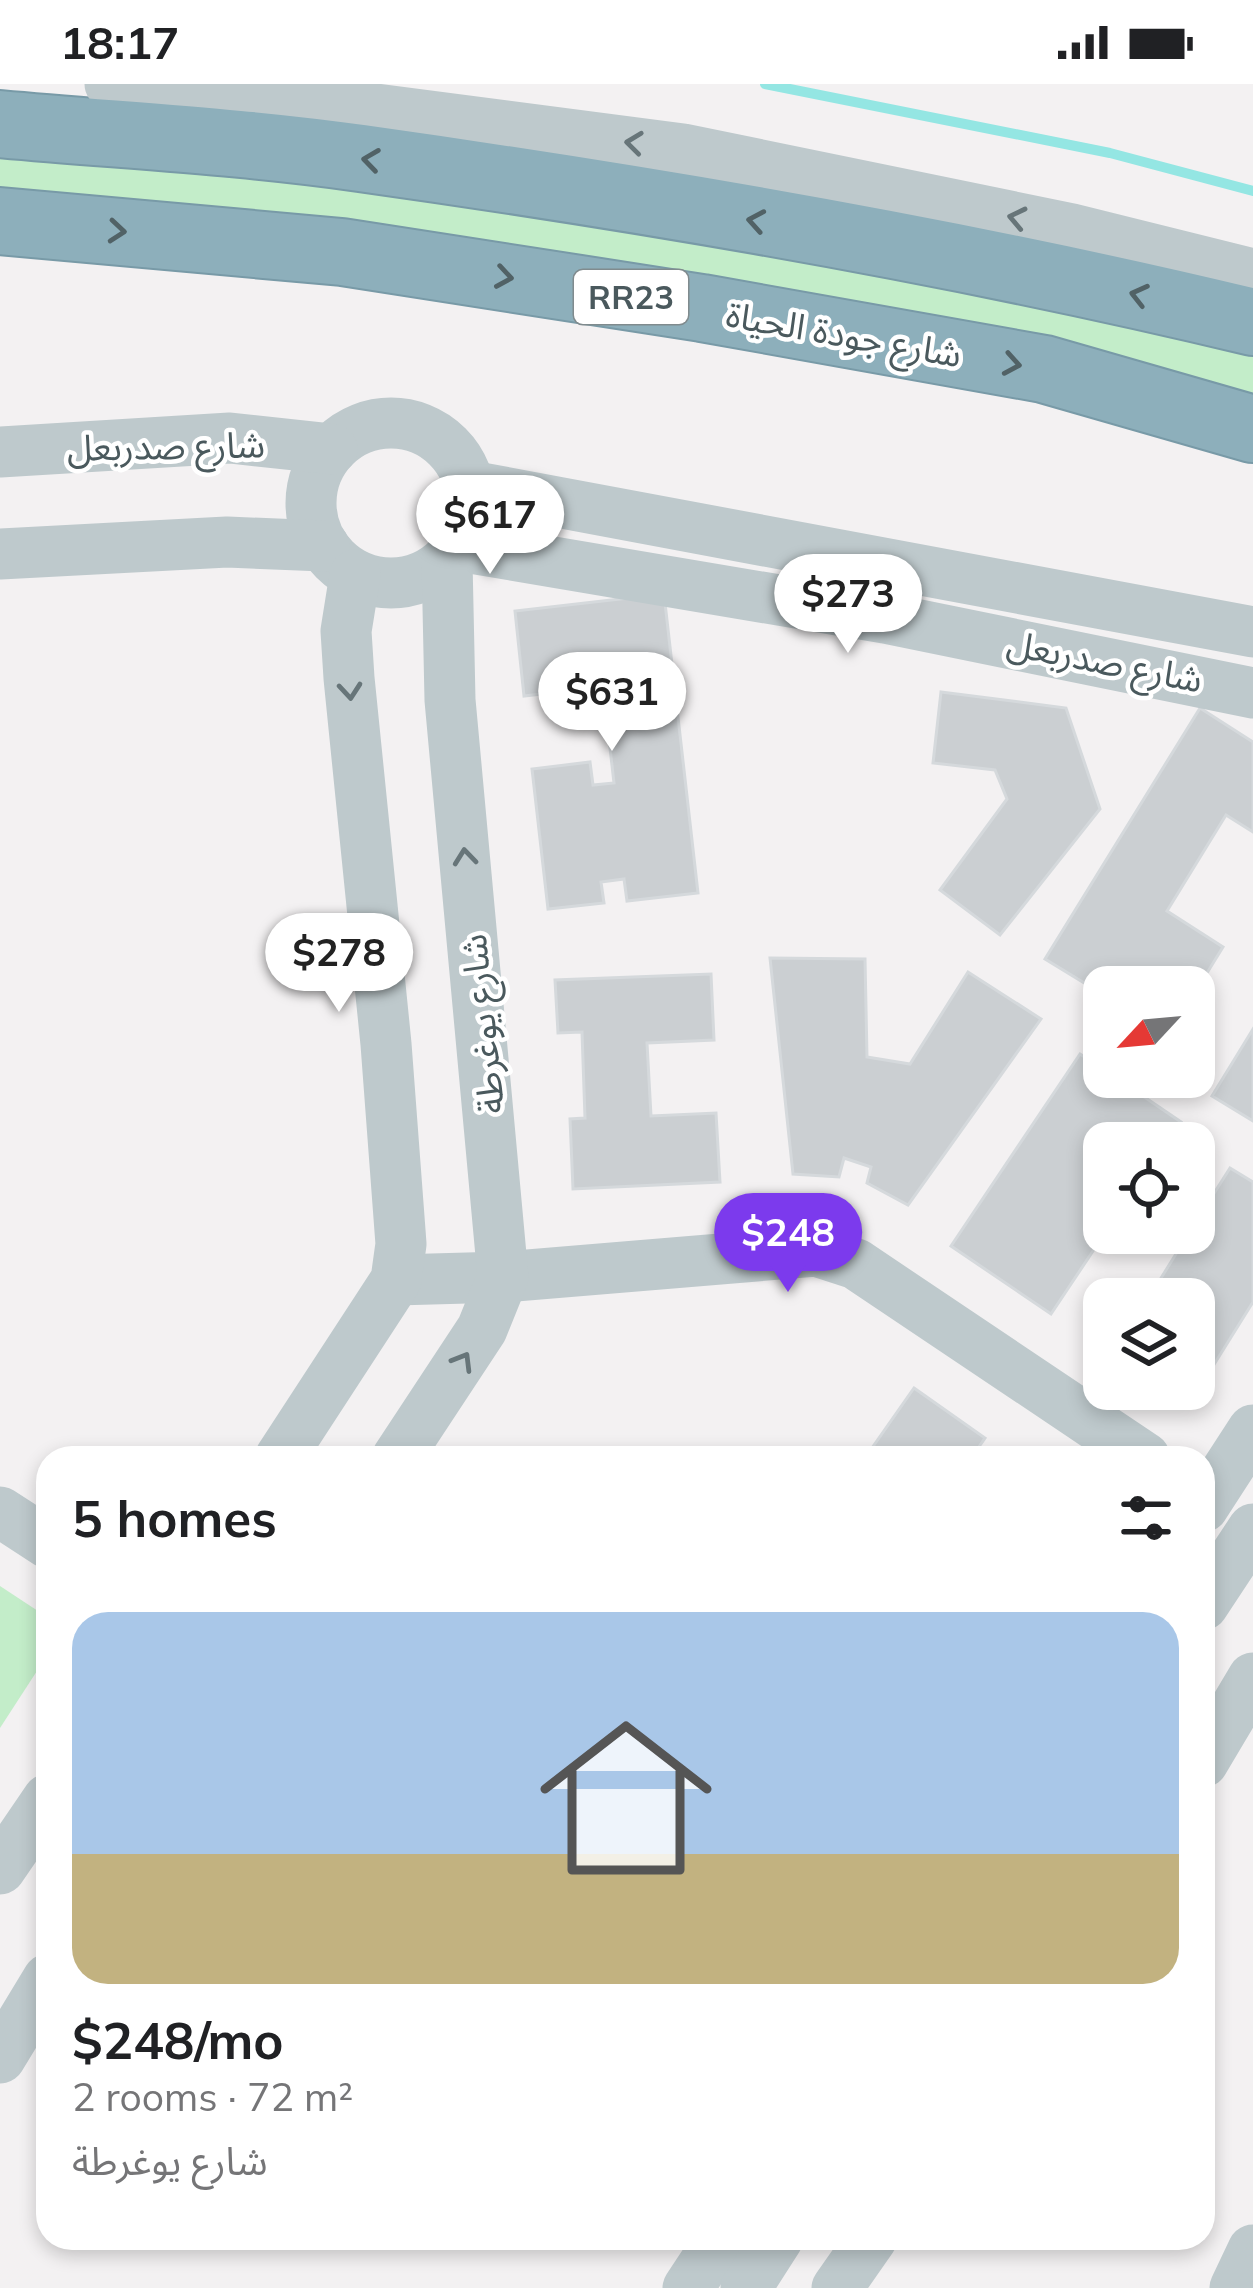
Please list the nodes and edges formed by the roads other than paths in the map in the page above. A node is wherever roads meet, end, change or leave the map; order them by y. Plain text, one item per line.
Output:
1 (110, 84) edge
2 (366, 96) edge
3 (0, 124) edge
4 (0, 221) edge
5 (1253, 274) edge
6 (1253, 322) edge
7 (1253, 429) edge
8 (332, 449) junction
9 (0, 452) edge
10 (471, 486) junction
11 (453, 553) junction
12 (0, 554) edge
13 (340, 560) junction
14 (1253, 632) edge
15 (1253, 693) edge
16 (503, 1277) junction
17 (396, 1280) junction
18 (1253, 1430) edge
19 (288, 1446) edge
20 (406, 1446) edge
21 (1127, 1446) edge
22 (1215, 1485) edge
23 (1215, 1508) edge
24 (0, 1512) edge
25 (1253, 1530) edge
26 (36, 1535) edge
27 (1215, 1587) edge
28 (1253, 1678) edge
29 (1215, 1742) edge
30 (36, 1817) edge
31 (0, 1870) edge
32 (36, 1999) edge
33 (0, 2058) edge
34 (713, 2250) edge
35 (770, 2250) edge
36 (864, 2250) edge
37 (1253, 2250) edge
38 (688, 2288) edge
39 (746, 2288) edge
40 (837, 2288) edge
41 (1235, 2288) edge

1 - 2 street
5 -> 2 street
6 -> 3 highway
4 -> 7 highway, شارع جودة الحياة / RR23
8 - 9 street, شارع صدربعل
8 - 10 street
8 - 13 street
10 - 11 street
10 - 14 street, شارع صدربعل
11 - 13 street
11 - 15 street, شارع صدربعل
16 -> 11 street, شارع يوغرطة
12 - 13 street
13 -> 17 street
16 - 17 street
20 -> 16 street, شارع يوغرطة
16 - 21 street
17 - 19 street
18 - 22 street
23 - 25 street
24 - 26 street
25 - 27 street
28 - 29 street
30 - 31 street
32 - 33 street
34 - 38 street
35 - 39 street
36 - 40 street
37 - 41 street

